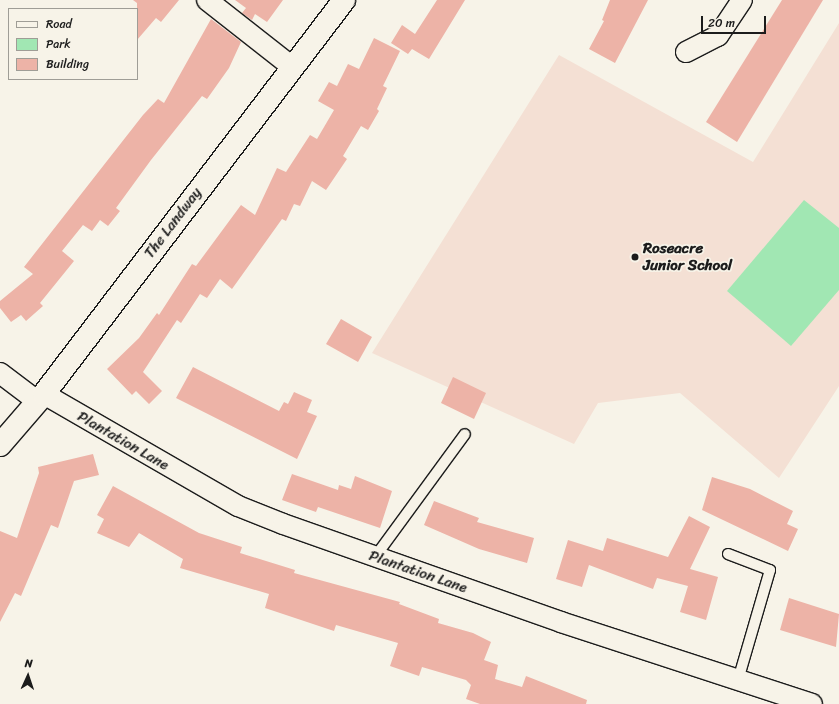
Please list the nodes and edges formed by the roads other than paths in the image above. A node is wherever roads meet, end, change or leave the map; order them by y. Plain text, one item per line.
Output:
1 (207, 0) edge
2 (344, 0) edge
3 (742, 0) edge
4 (686, 52) dead end
5 (292, 67) junction
6 (0, 373) edge
7 (40, 398) junction
8 (465, 434) dead end
9 (0, 445) edge
10 (728, 554) dead end
11 (375, 558) junction
12 (738, 680) junction
13 (812, 704) edge

1 - 5 street
2 - 5 street, The Landway
3 - 4 street
5 - 7 street, The Landway
6 - 7 street, Plantation Lane
7 - 9 street, The Landway
7 - 11 street, Plantation Lane
8 - 11 lane
10 - 12 lane
11 - 12 street, Plantation Lane
12 - 13 street, Plantation Lane

